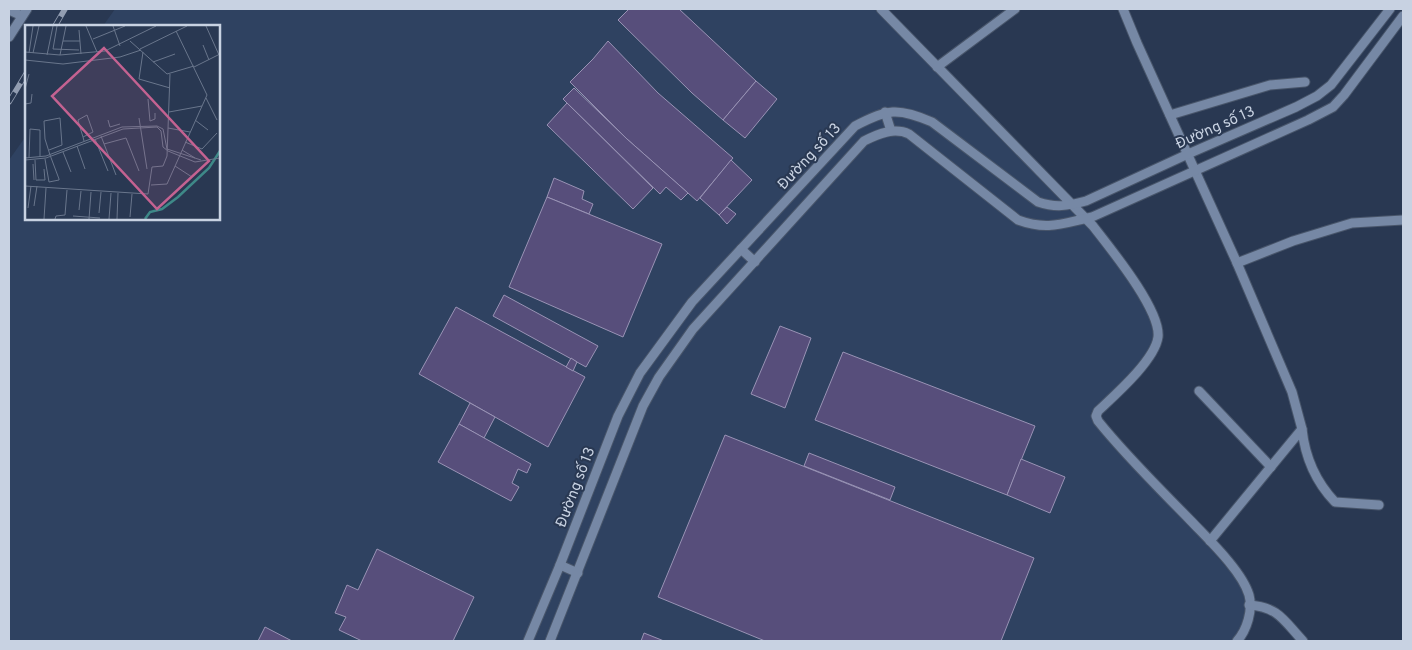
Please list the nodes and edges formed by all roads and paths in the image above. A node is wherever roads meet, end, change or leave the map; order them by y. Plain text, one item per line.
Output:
1 (881, 9) edge
2 (1015, 9) edge
3 (1123, 9) edge
4 (1390, 9) edge
5 (9, 10) edge
6 (25, 12) edge
7 (1403, 16) edge
8 (9, 37) edge
9 (937, 67) junction
10 (1306, 82) dead end
11 (886, 112) junction
12 (1170, 115) junction
13 (891, 131) junction
14 (1188, 154) junction
15 (1195, 171) junction
16 (1072, 205) junction
17 (1085, 219) junction
18 (1403, 220) edge
19 (741, 249) junction
20 (755, 262) junction
21 (1237, 263) junction
22 (1199, 391) dead end
23 (1302, 429) junction
24 (1271, 467) junction
25 (1379, 505) dead end
26 (1210, 541) junction
27 (560, 565) junction
28 (578, 573) junction
29 (1250, 605) junction
30 (528, 641) edge
31 (550, 641) edge
32 (1237, 641) edge
33 (1303, 641) edge

1 - 9 street
2 - 9 street
3 - 12 street
4 - 14 street, Đường số 13
5 - 6 street
6 - 8 street
7 - 15 street, Đường số 13
9 - 16 street
10 - 12 street
11 - 13 street
11 - 16 street, Đường số 13
11 - 19 street, Đường số 13
12 - 14 street
13 - 17 street, Đường số 13
13 - 20 street, Đường số 13
14 - 15 street
14 - 16 street, Đường số 13
15 - 17 street, Đường số 13
15 - 21 street
16 - 17 street
17 - 26 street
18 - 21 street
19 - 20 street
19 - 27 street, Đường số 13
20 - 28 street, Đường số 13
21 - 23 street
22 - 24 street
23 - 24 street
23 - 25 street
24 - 26 street
26 - 29 street
27 - 28 street
27 - 30 street, Đường số 13
28 - 31 street, Đường số 13
29 - 32 street
29 - 33 street

